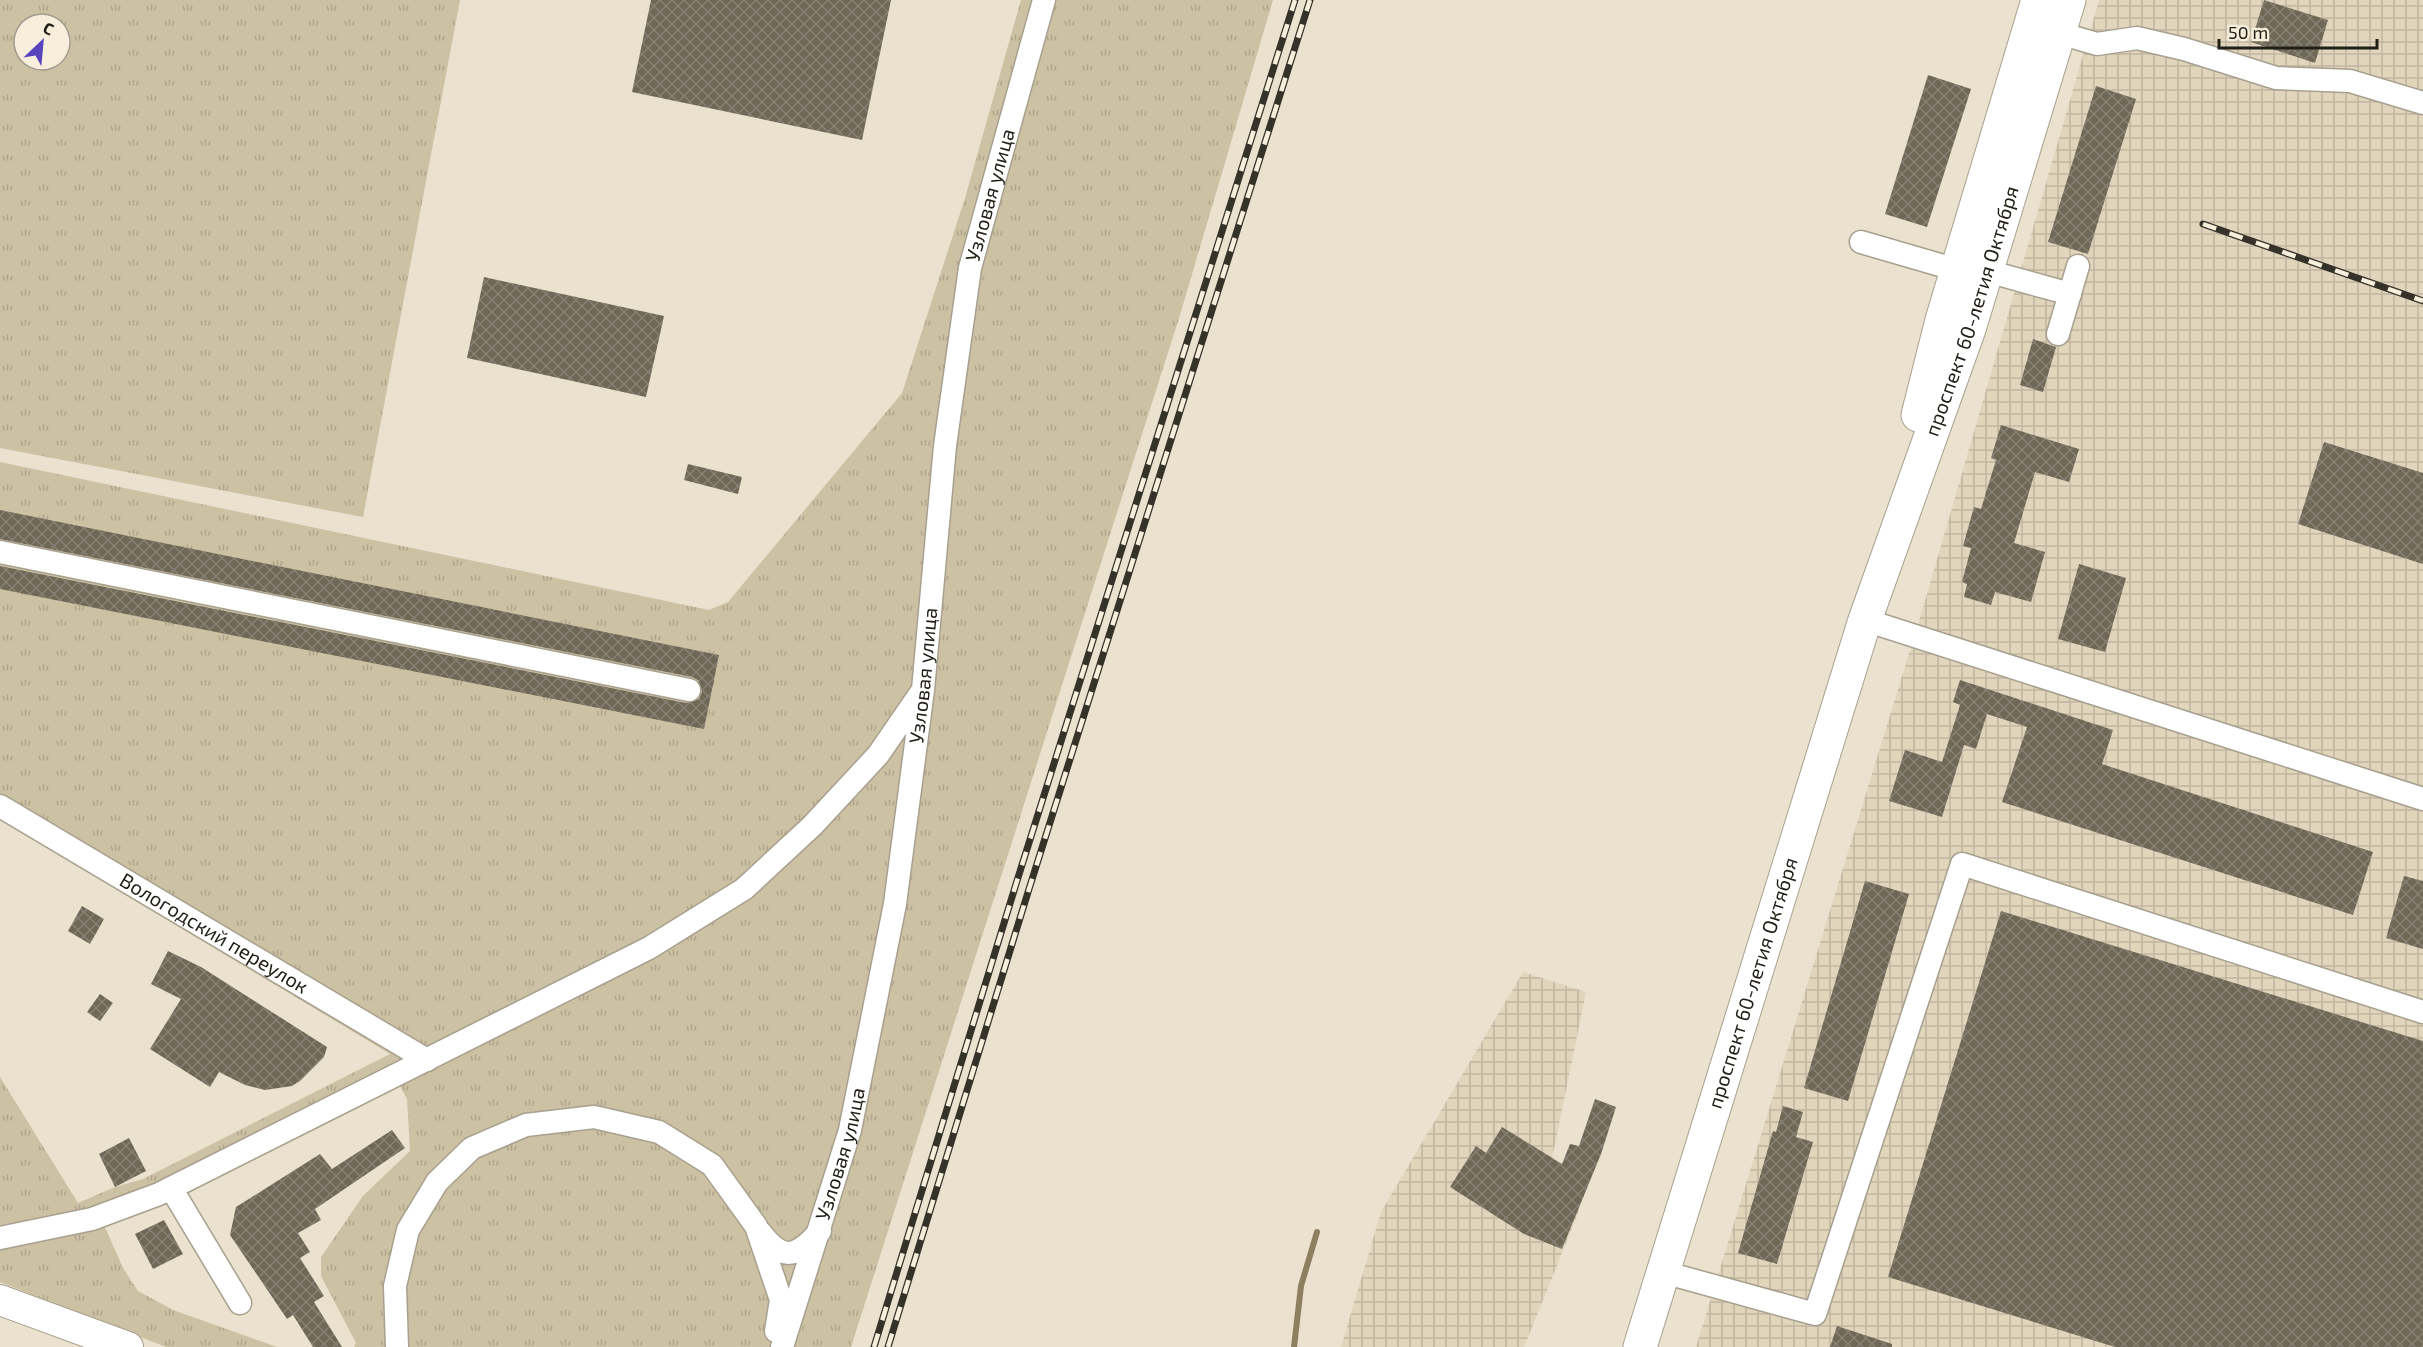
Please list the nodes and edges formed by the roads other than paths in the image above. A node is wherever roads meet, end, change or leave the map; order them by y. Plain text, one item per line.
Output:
1 (1044, 0) edge
2 (2038, 0) edge
3 (2069, 0) edge
4 (2059, 33) junction
5 (2423, 103) edge
6 (1861, 242) dead end
7 (2078, 266) dead end
8 (1972, 271) junction
9 (2070, 294) junction
10 (2058, 334) dead end
11 (0, 552) edge
12 (1865, 620) junction
13 (689, 690) dead end
14 (923, 690) junction
15 (2423, 799) edge
16 (0, 806) edge
17 (2423, 1011) edge
18 (427, 1060) junction
19 (171, 1188) junction
20 (756, 1226) junction
21 (820, 1231) junction
22 (0, 1238) edge
23 (1663, 1272) junction
24 (0, 1300) edge
25 (240, 1303) dead end
26 (0, 1311) edge
27 (81, 1347) edge
28 (128, 1347) edge
29 (397, 1347) edge
30 (773, 1347) edge
31 (782, 1347) edge
32 (1640, 1347) edge

1 - 14 street, Узловая улица
2 - 8 highway, проспект 60-летия Октября
3 - 4 highway, проспект 60-летия Октября
4 - 5 street
4 - 8 highway, проспект 60-летия Октября
6 - 8 street
7 - 9 street
8 - 9 street
8 - 12 highway, проспект 60-летия Октября
9 - 10 street
11 - 13 street
12 - 15 street
12 - 23 highway, проспект 60-летия Октября
14 - 18 street
14 - 21 street, Узловая улица
16 - 18 street, Вологодский переулок
17 - 23 street
18 - 19 street
19 - 22 street
19 - 25 street
20 - 21 street
20 - 29 street
20 - 30 street
21 - 31 street, Узловая улица
23 - 32 highway, проспект 60-летия Октября
24 - 28 main road
26 - 27 main road

